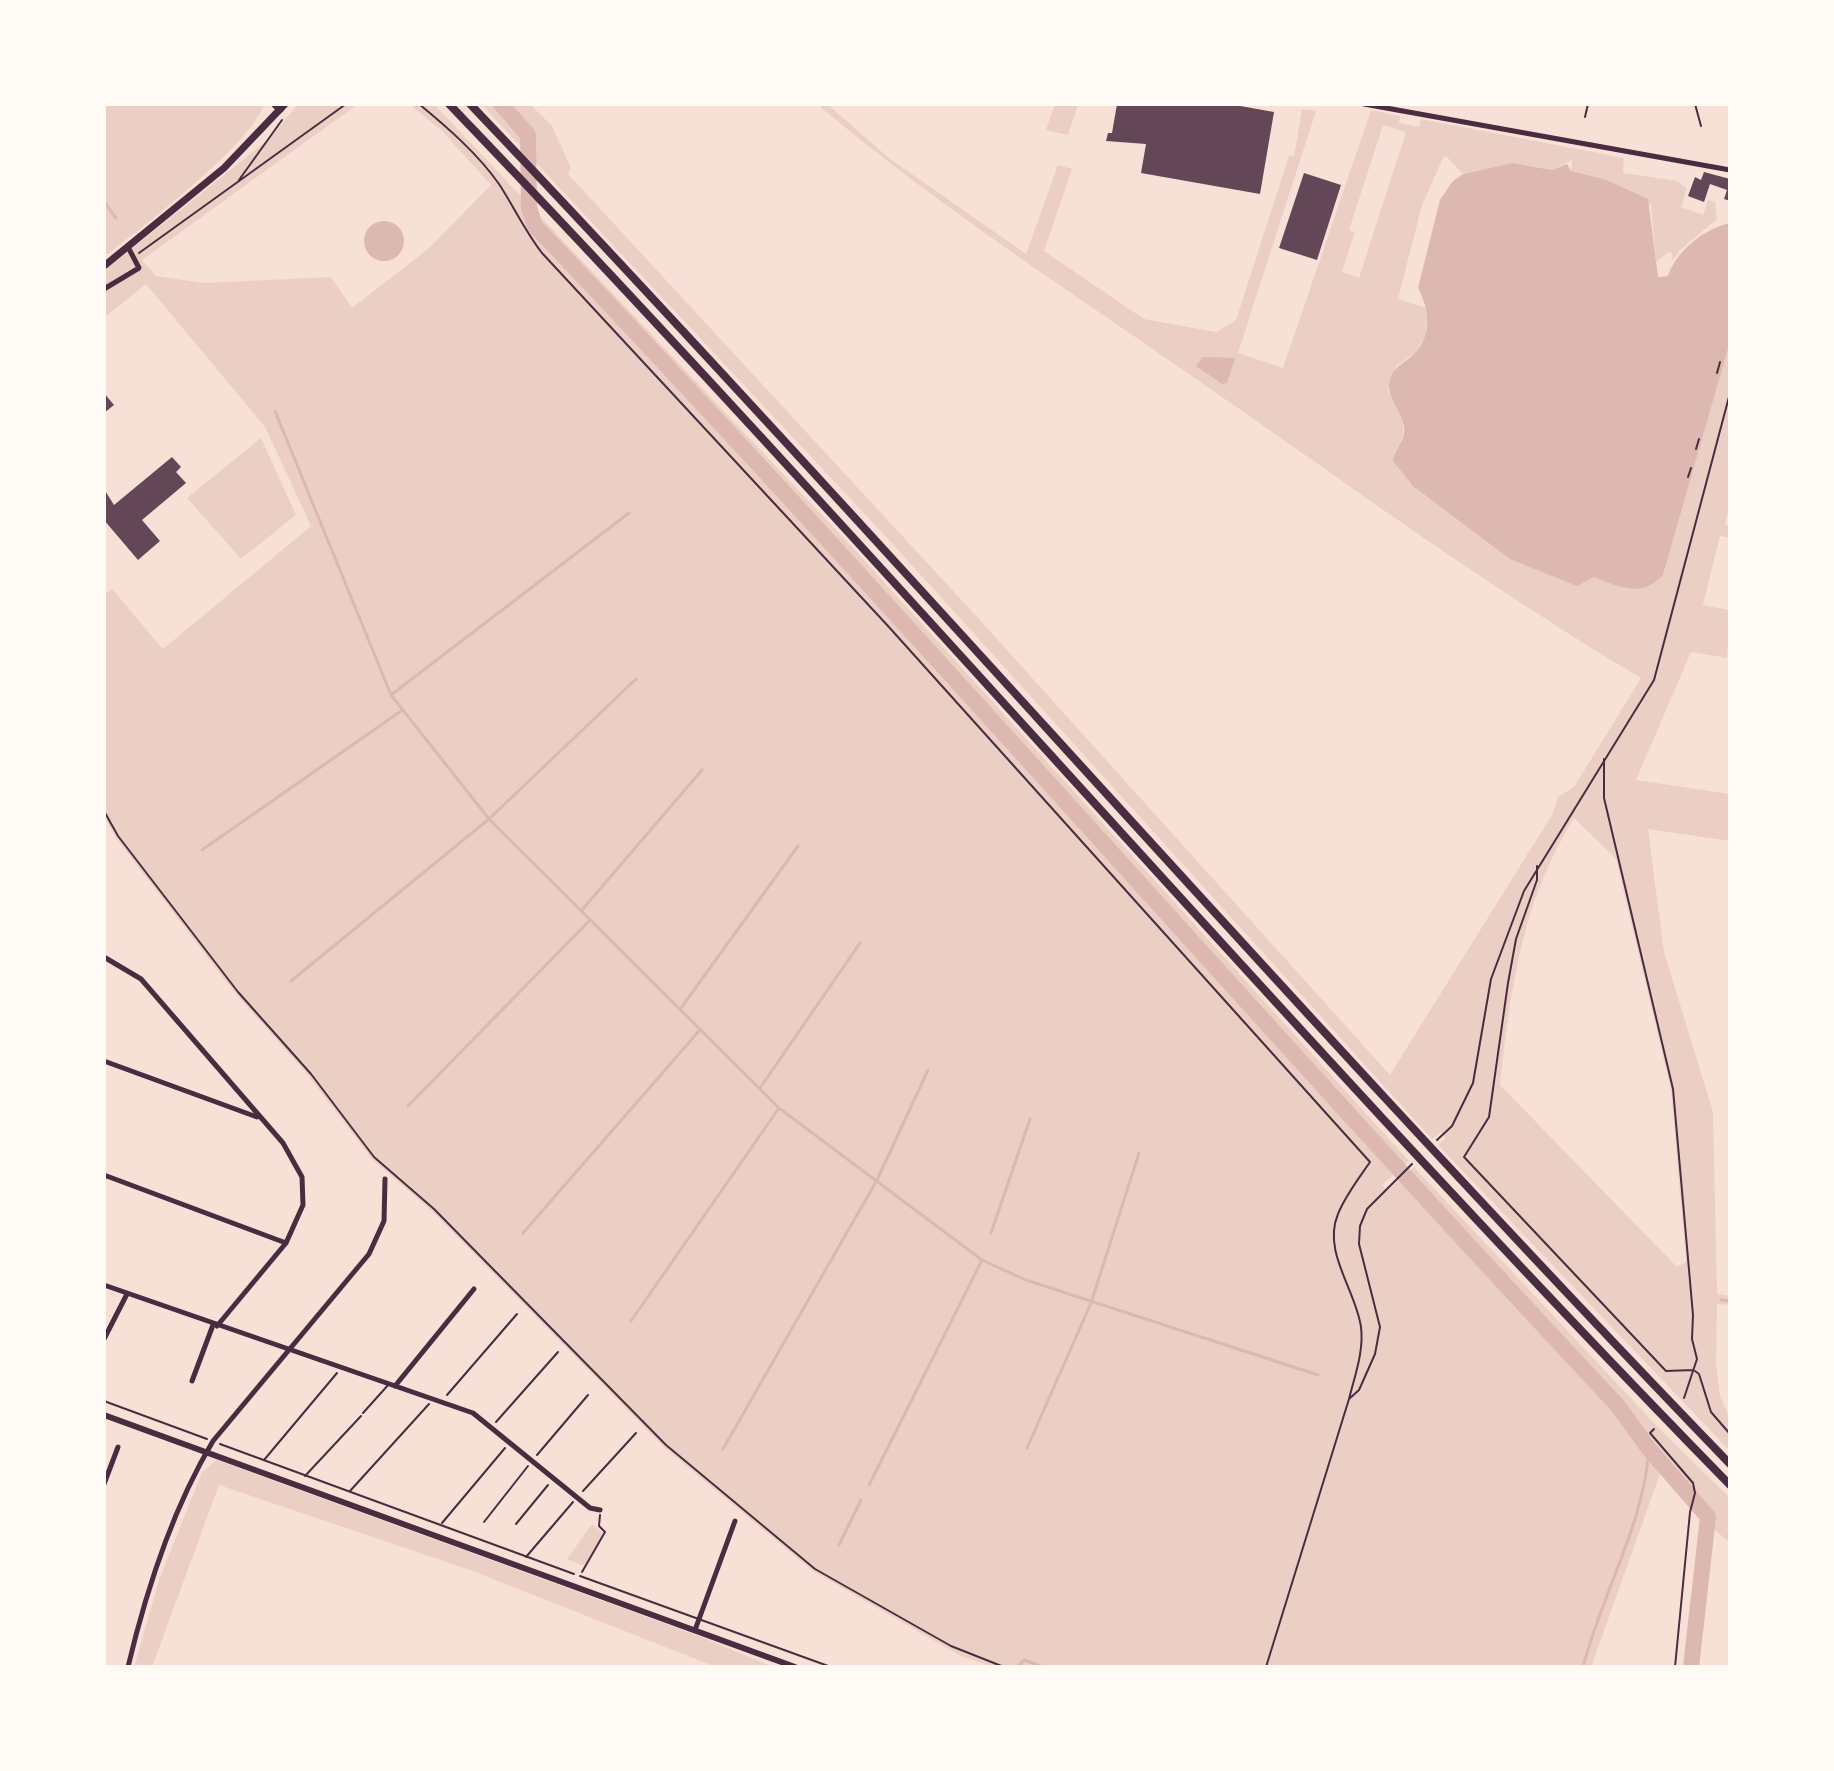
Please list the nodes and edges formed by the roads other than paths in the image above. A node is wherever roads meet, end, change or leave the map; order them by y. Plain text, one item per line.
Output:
1 (449, 104) edge
2 (470, 104) edge
3 (1364, 104) edge
4 (1588, 104) edge
5 (1695, 104) edge
6 (282, 108) edge
7 (1585, 117) dead end
8 (1701, 126) dead end
9 (1730, 170) edge
10 (128, 247) junction
11 (104, 266) edge
12 (104, 289) edge
13 (104, 957) edge
14 (104, 1061) edge
15 (261, 1118) junction
16 (104, 1175) edge
17 (385, 1179) dead end
18 (286, 1243) junction
19 (104, 1285) edge
20 (474, 1289) dead end
21 (127, 1294) junction
22 (215, 1326) junction
23 (104, 1339) edge
24 (287, 1350) junction
25 (192, 1381) dead end
26 (392, 1385) junction
27 (363, 1413) road end
28 (104, 1415) edge
29 (118, 1447) dead end
30 (206, 1452) junction
31 (1730, 1464) edge
32 (104, 1484) edge
33 (1730, 1485) edge
34 (600, 1510) road end
35 (735, 1521) dead end
36 (580, 1576) road end
37 (699, 1619) junction
38 (695, 1630) junction
39 (128, 1667) edge
40 (795, 1667) edge
41 (831, 1667) edge

1 - 33 highway
2 - 31 highway
3 - 9 street
4 - 7 lane
5 - 8 lane
6 - 10 main road
10 - 11 main road
10 - 12 street
13 - 15 street
14 - 15 street
15 - 18 street
16 - 18 street
17 - 24 street
18 - 22 street
19 - 21 street
20 - 26 street
21 - 22 street
21 - 23 street
22 - 24 street
22 - 25 street
24 - 26 street
24 - 30 street
26 - 27 lane
26 - 34 street
28 - 30 street
29 - 32 street
30 - 38 street
30 - 39 street
35 - 37 street
36 - 37 lane
37 - 38 street
37 - 41 lane
38 - 40 street

